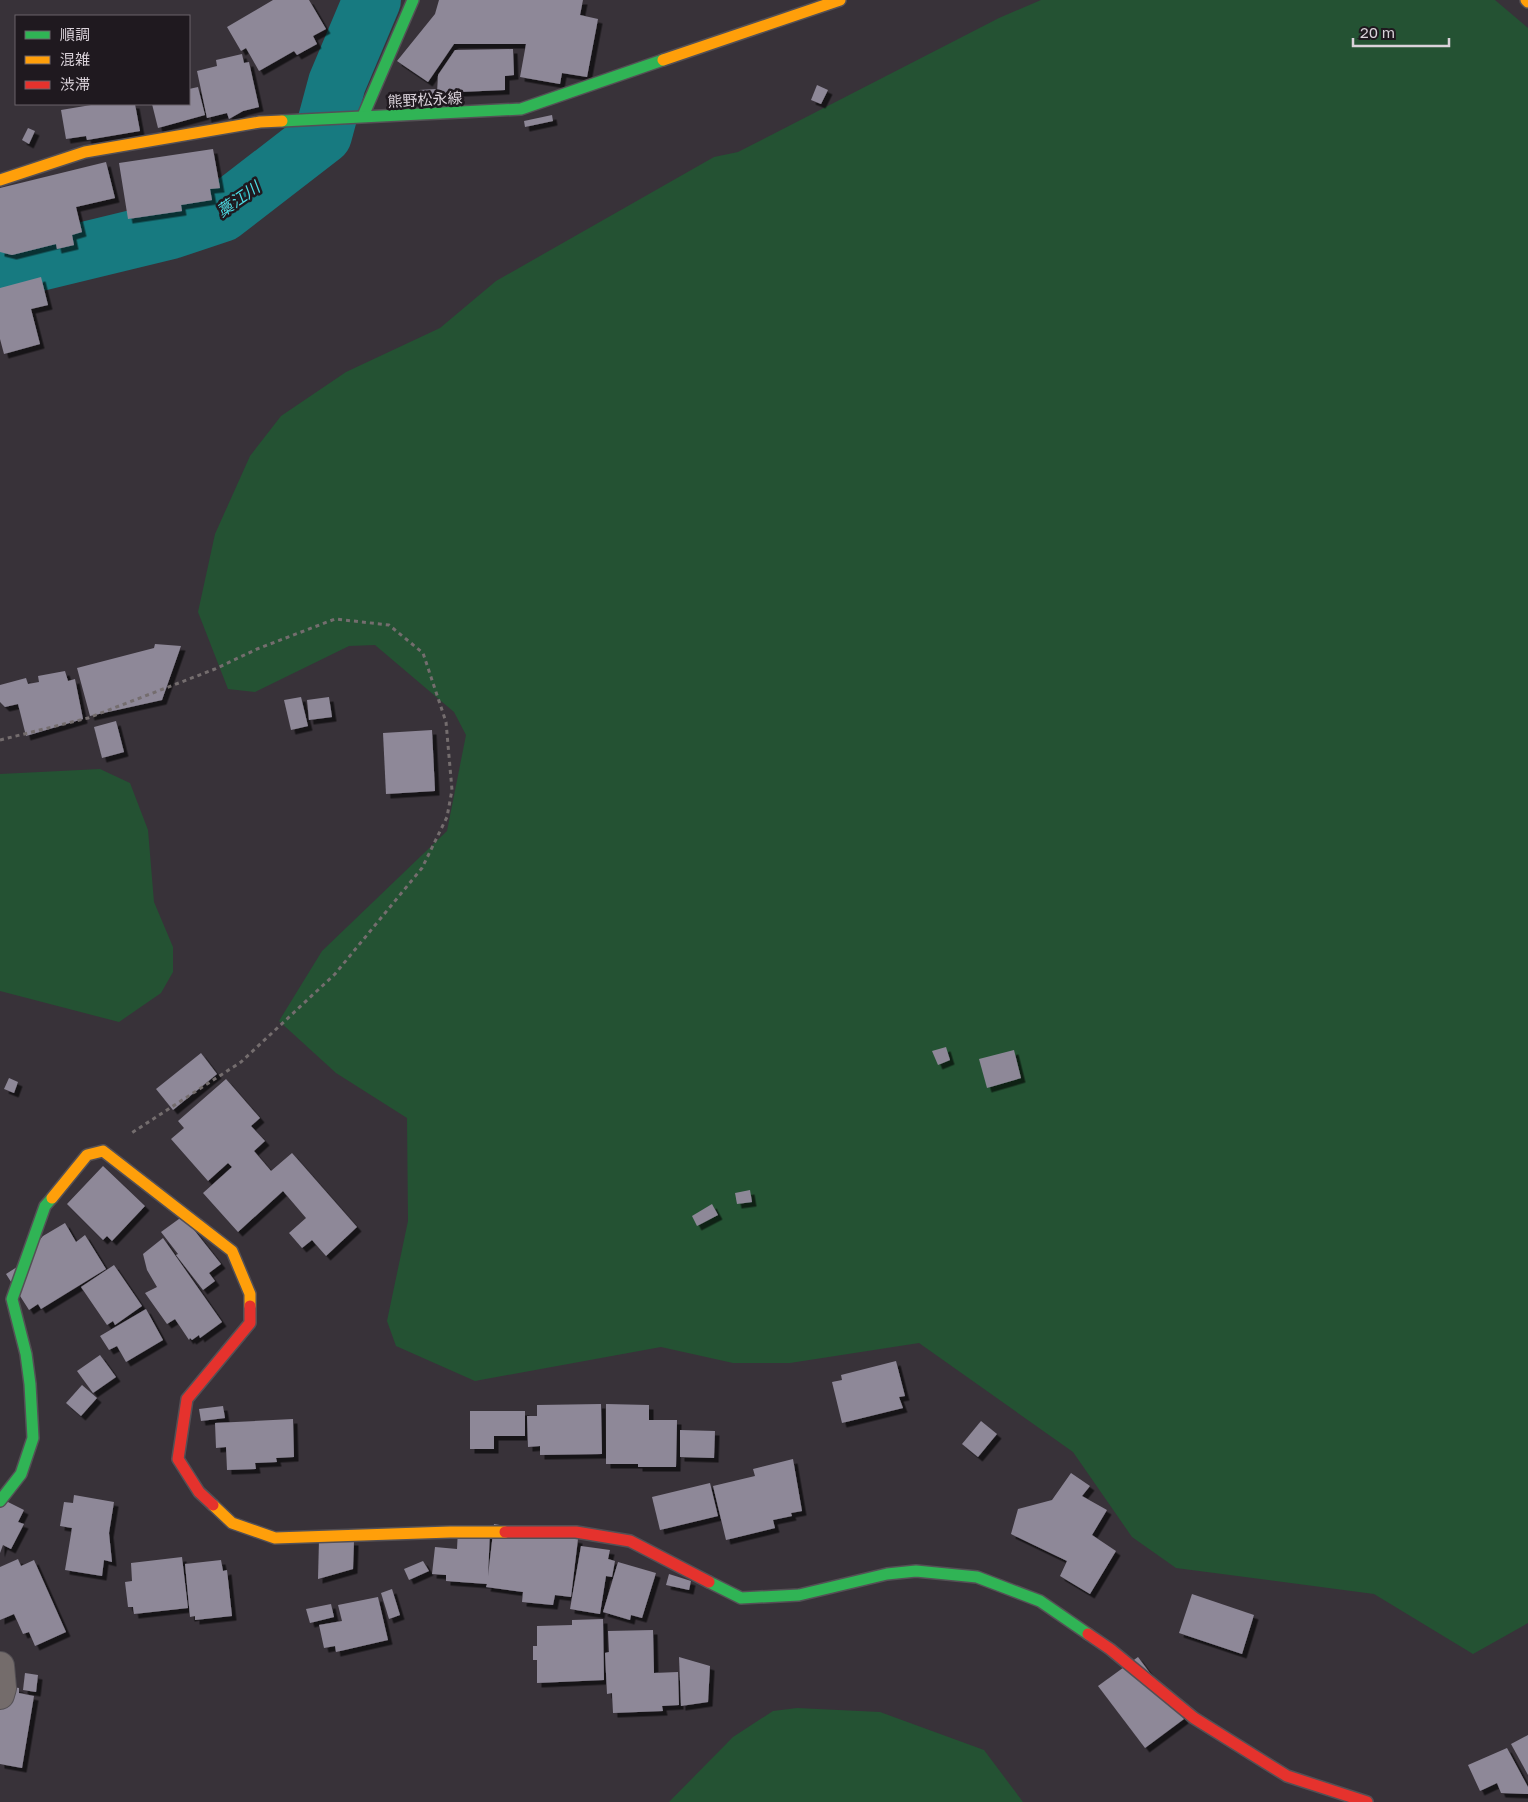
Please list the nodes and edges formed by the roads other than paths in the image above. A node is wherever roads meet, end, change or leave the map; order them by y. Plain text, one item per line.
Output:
1 (413, 0) edge
2 (840, 0) edge
3 (363, 116) junction
4 (0, 180) edge
5 (0, 1501) edge
6 (0, 1666) edge
7 (0, 1695) edge
8 (1367, 1802) edge

1 - 3 street
2 - 3 street, 熊野松永線
3 - 4 street, 熊野松永線
5 - 8 street
6 - 7 street

